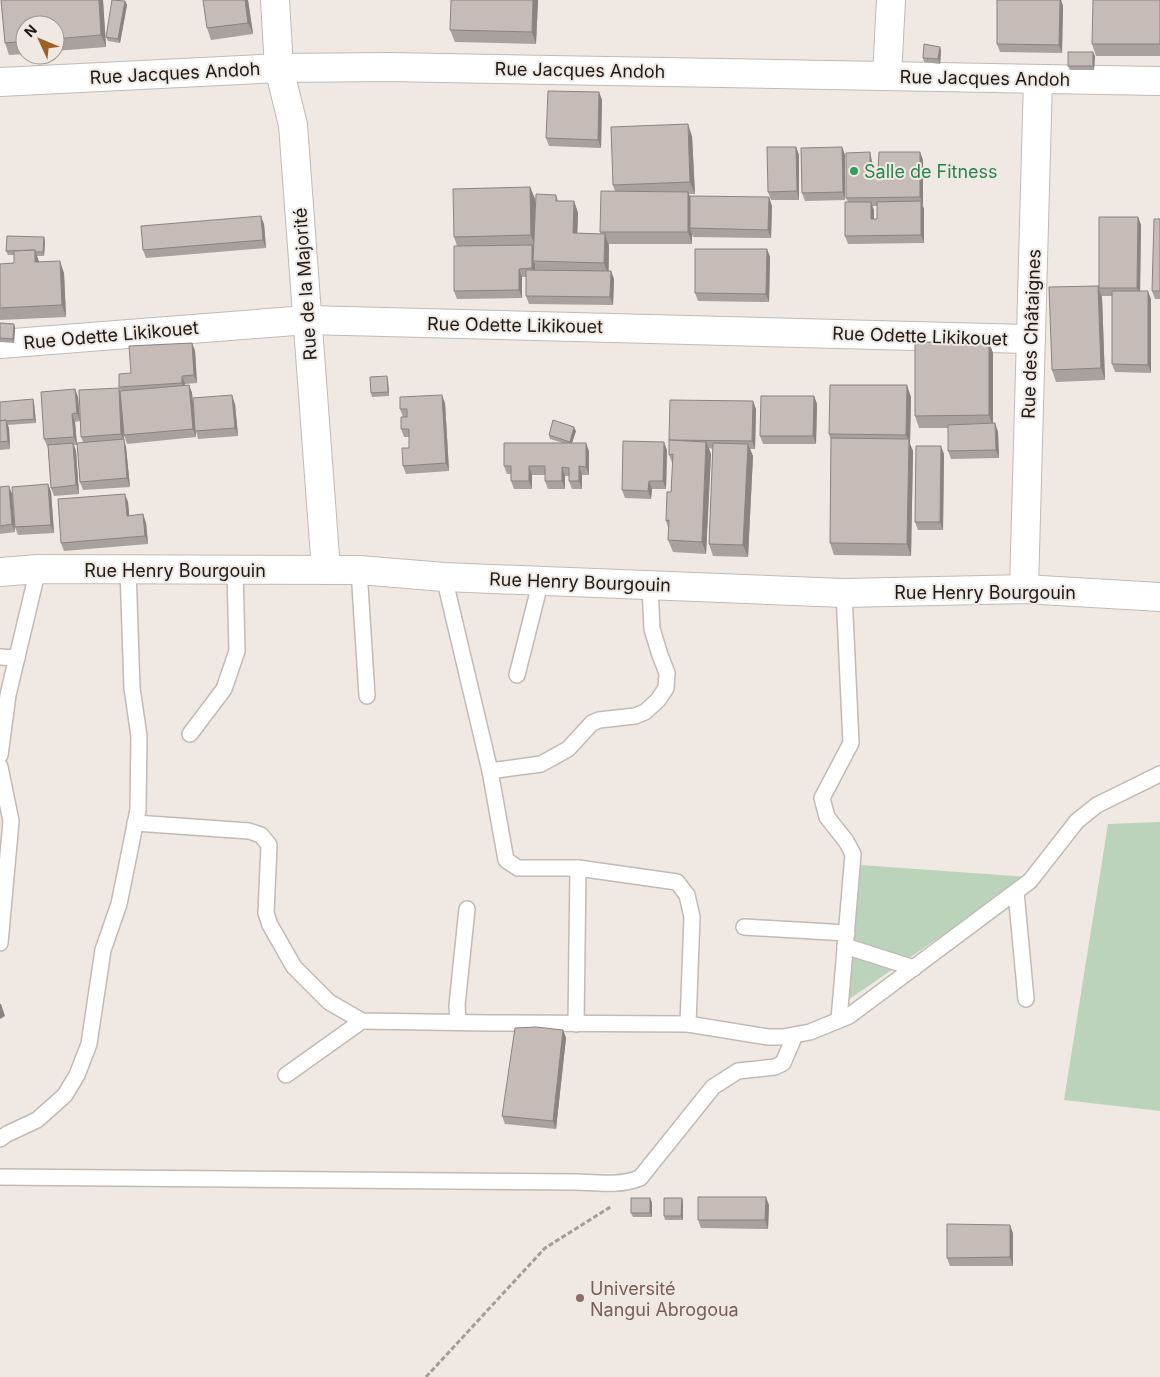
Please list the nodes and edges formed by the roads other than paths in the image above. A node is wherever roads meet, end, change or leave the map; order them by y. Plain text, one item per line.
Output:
1 (275, 0) edge
2 (891, 0) edge
3 (279, 68) junction
4 (888, 76) junction
5 (1038, 79) junction
6 (1160, 81) edge
7 (0, 82) edge
8 (307, 320) junction
9 (1031, 339) junction
10 (0, 344) edge
11 (38, 569) junction
12 (128, 569) junction
13 (235, 570) junction
14 (326, 570) junction
15 (359, 570) junction
16 (0, 572) edge
17 (444, 576) junction
18 (541, 580) junction
19 (650, 585) junction
20 (1024, 589) junction
21 (844, 593) junction
22 (1160, 598) edge
23 (0, 657) edge
24 (17, 658) junction
25 (517, 675) dead end
26 (367, 696) dead end
27 (190, 734) dead end
28 (0, 755) edge
29 (0, 766) edge
30 (490, 771) junction
31 (1160, 774) edge
32 (135, 823) junction
33 (578, 868) junction
34 (1016, 892) junction
35 (467, 909) dead end
36 (744, 927) dead end
37 (846, 940) junction
38 (0, 943) edge
39 (914, 968) junction
40 (1026, 999) dead end
41 (839, 1020) junction
42 (362, 1021) junction
43 (458, 1022) junction
44 (576, 1024) junction
45 (688, 1024) junction
46 (795, 1035) junction
47 (286, 1075) dead end
48 (0, 1139) edge
49 (0, 1178) edge

1 - 3 street, Rue de la Majorité
2 - 4 street
3 - 4 street, Rue Jacques Andoh
3 - 7 street, Rue Jacques Andoh
3 - 8 street, Rue de la Majorité
4 - 5 street, Rue Jacques Andoh
5 - 6 street, Rue Jacques Andoh
5 - 9 street, Rue des Châtaignes
8 - 9 street, Rue Odette Likikouet
8 - 10 street, Rue Odette Likikouet
8 - 14 street, Rue de la Majorité
9 - 20 street, Rue des Châtaignes
11 - 12 street, Rue Henry Bourgouin
11 - 16 street, Rue Henry Bourgouin
11 - 24 lane
12 - 13 street, Rue Henry Bourgouin
12 - 32 lane
13 - 14 street, Rue Henry Bourgouin
13 - 27 lane
14 - 15 street, Rue Henry Bourgouin
15 - 17 street, Rue Henry Bourgouin
15 - 26 lane
17 - 18 street, Rue Henry Bourgouin
17 - 30 lane
18 - 19 street, Rue Henry Bourgouin
18 - 25 lane
19 - 21 street, Rue Henry Bourgouin
19 - 30 lane
20 - 21 street, Rue Henry Bourgouin
20 - 22 street, Rue Henry Bourgouin
21 - 37 lane
23 - 24 lane
24 - 28 lane
29 - 38 lane
30 - 33 lane
31 - 34 lane
32 - 42 lane
32 - 48 lane
33 - 44 lane
33 - 45 lane
34 - 39 lane
34 - 40 lane
35 - 43 lane
36 - 37 lane
37 - 39 lane
37 - 41 lane
39 - 41 lane
41 - 46 lane
42 - 43 lane
42 - 47 lane
43 - 44 lane
44 - 45 lane
45 - 46 lane
46 - 49 lane

